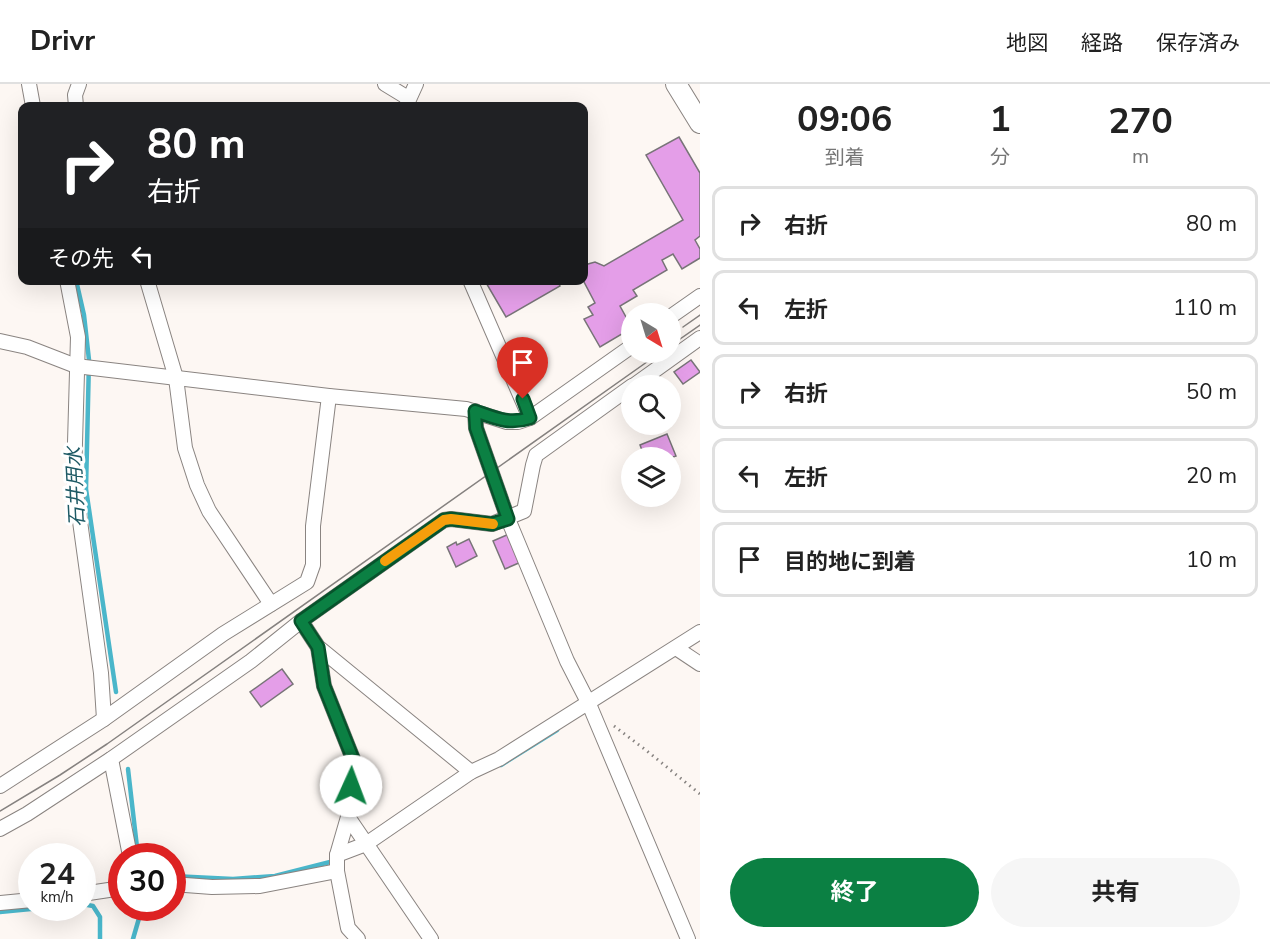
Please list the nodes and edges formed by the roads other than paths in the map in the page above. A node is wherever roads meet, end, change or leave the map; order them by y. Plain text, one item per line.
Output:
1 (28, 84) edge
2 (79, 84) edge
3 (385, 84) edge
4 (416, 84) edge
5 (676, 84) edge
6 (32, 102) edge
7 (76, 102) edge
8 (407, 102) edge
9 (700, 123) edge
10 (68, 285) edge
11 (148, 285) edge
12 (472, 285) edge
13 (700, 296) edge
14 (681, 309) edge
15 (700, 338) edge
16 (0, 341) edge
17 (621, 354) edge
18 (78, 367) junction
19 (648, 375) edge
20 (176, 378) junction
21 (621, 394) edge
22 (330, 396) junction
23 (475, 411) junction
24 (530, 418) junction
25 (508, 519) junction
26 (271, 604) junction
27 (301, 621) junction
28 (700, 632) edge
29 (318, 647) junction
30 (676, 648) junction
31 (700, 664) edge
32 (591, 709) junction
33 (104, 719) junction
34 (111, 759) junction
35 (471, 772) junction
36 (0, 786) edge
37 (348, 817) junction
38 (0, 829) edge
39 (127, 843) edge
40 (368, 847) junction
41 (337, 855) junction
42 (338, 871) junction
43 (186, 885) edge
44 (18, 901) edge
45 (0, 903) edge
46 (357, 939) edge
47 (431, 939) edge
48 (688, 939) edge

1 - 6 street
2 - 7 street
3 - 8 street
4 - 8 street
5 - 9 main road
10 - 18 street
11 - 20 street
12 - 24 street
13 - 14 street
15 - 19 street
16 - 18 street
17 - 24 street
18 - 20 street
18 - 33 street
20 - 22 street
20 - 26 street
21 - 25 street
22 - 23 street
22 - 26 street
23 - 24 street
23 - 25 street
25 - 27 street
25 - 32 street
26 - 33 street
27 - 29 street
27 - 34 street
28 - 30 street
29 - 35 street
29 - 37 street
30 - 31 street
30 - 32 street
32 - 35 street
32 - 48 street
33 - 36 street
34 - 38 street
34 - 39 street
35 - 40 street
37 - 40 street
37 - 41 street
40 - 41 street
40 - 47 street
41 - 42 street
42 - 43 street
42 - 46 street
44 - 45 street

